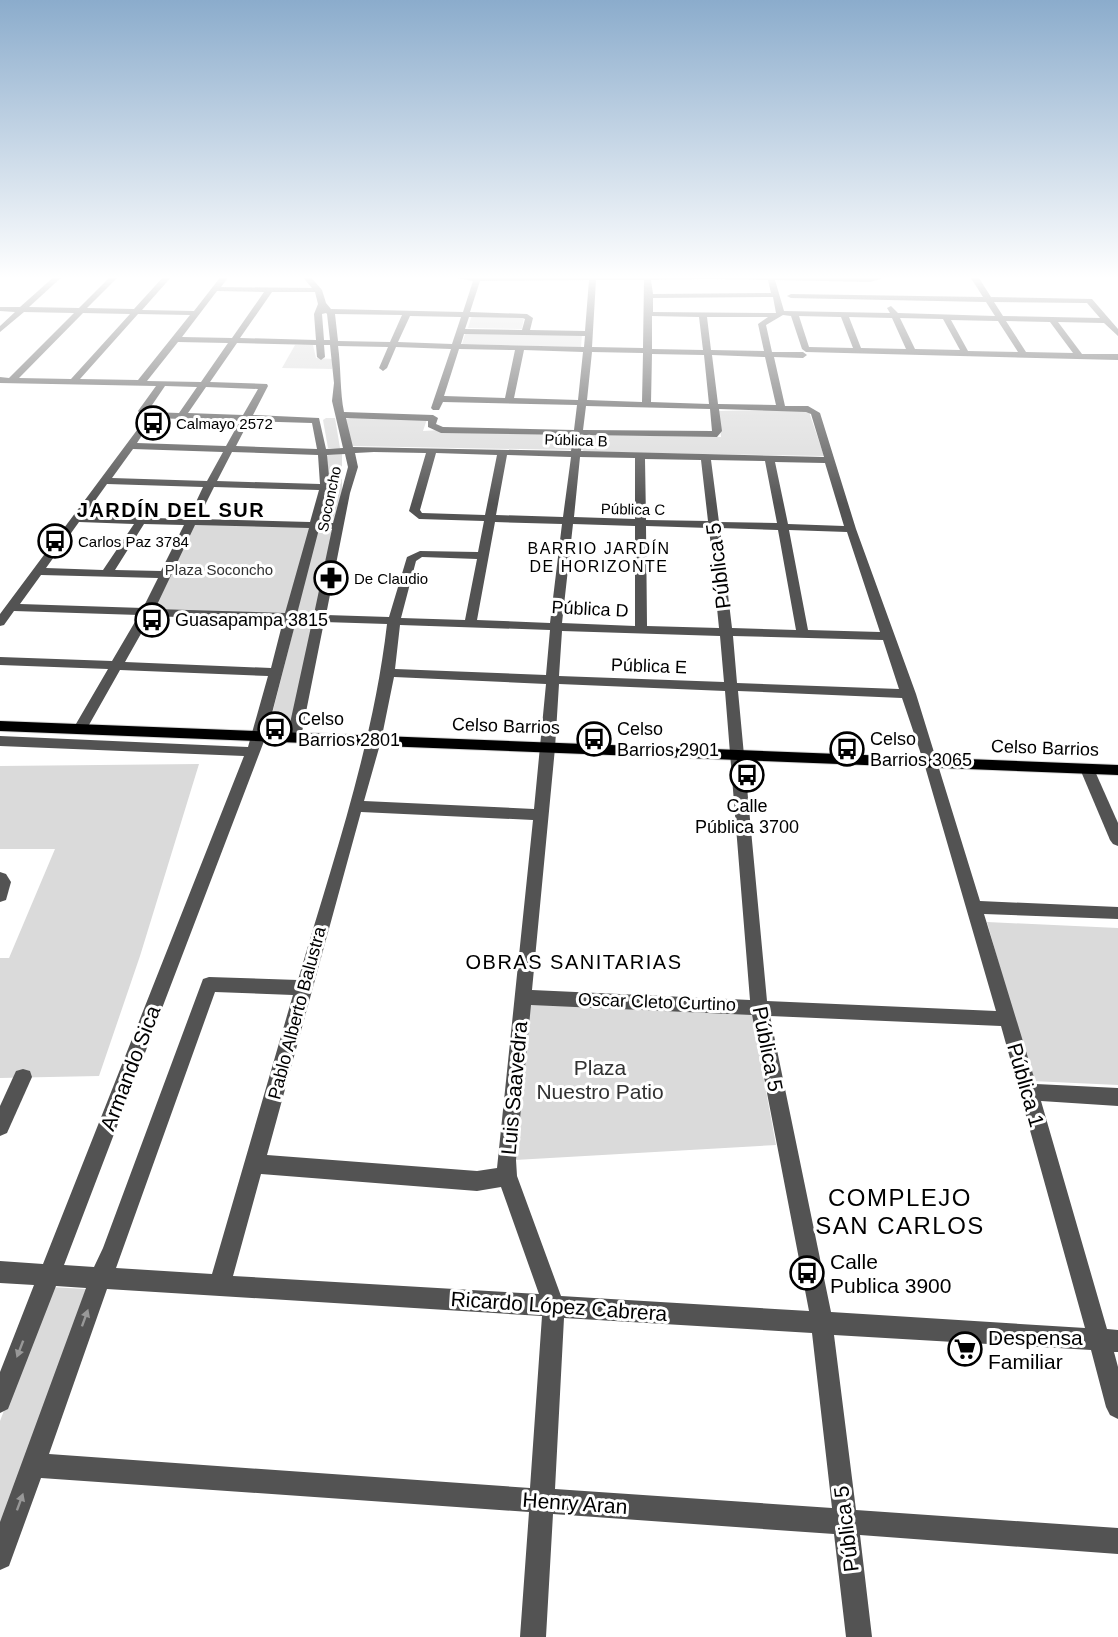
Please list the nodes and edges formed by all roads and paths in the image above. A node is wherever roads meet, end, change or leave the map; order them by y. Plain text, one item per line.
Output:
1 (40, 351) edge
2 (101, 351) edge
3 (165, 351) edge
4 (226, 351) edge
5 (321, 351) edge
6 (334, 351) edge
7 (391, 351) edge
8 (454, 351) edge
9 (519, 351) edge
10 (588, 351) edge
11 (648, 351) edge
12 (671, 351) edge
13 (837, 351) edge
14 (879, 351) edge
15 (1022, 351) edge
16 (1076, 351) edge
17 (707, 352) junction
18 (804, 352) joint
19 (912, 352) joint
20 (768, 354) junction
21 (966, 354) joint
22 (1024, 355) junction
23 (1079, 356) junction
24 (321, 357) dead end
25 (1118, 357) edge
26 (383, 368) dead end
27 (0, 380) edge
28 (12, 380) junction
29 (74, 381) junction
30 (141, 383) junction
31 (163, 384) junction
32 (204, 385) junction
33 (439, 399) junction
34 (509, 401) junction
35 (580, 403) junction
36 (646, 405) junction
37 (713, 406) junction
38 (781, 408) junction
39 (146, 415) junction
40 (340, 415) junction
41 (182, 416) junction
42 (246, 417) junction
43 (433, 418) junction
44 (577, 433) junction
45 (130, 446) junction
46 (229, 449) junction
47 (347, 450) junction
48 (432, 451) junction
49 (322, 452) junction
50 (502, 453) junction
51 (575, 455) junction
52 (640, 456) junction
53 (706, 458) junction
54 (770, 459) junction
55 (829, 460) junction
56 (104, 481) junction
57 (210, 484) junction
58 (325, 487) junction
59 (76, 519) junction
60 (489, 520) junction
61 (141, 521) junction
62 (569, 522) junction
63 (190, 523) junction
64 (640, 524) junction
65 (338, 526) junction
66 (714, 526) junction
67 (313, 527) junction
68 (783, 527) junction
69 (851, 530) junction
70 (482, 556) junction
71 (37, 572) junction
72 (107, 573) junction
73 (165, 575) junction
74 (11, 607) junction
75 (147, 612) junction
76 (290, 616) junction
77 (319, 617) junction
78 (394, 620) junction
79 (0, 622) edge
80 (471, 622) junction
81 (556, 626) junction
82 (641, 630) junction
83 (726, 632) junction
84 (803, 634) junction
85 (888, 636) junction
86 (0, 661) edge
87 (116, 666) junction
88 (276, 672) junction
89 (388, 673) junction
90 (553, 680) junction
91 (730, 687) junction
92 (909, 694) junction
93 (0, 726) edge
94 (80, 729) junction
95 (294, 737) junction
96 (0, 741) edge
97 (374, 741) junction
98 (256, 744) junction
99 (548, 748) junction
100 (737, 755) junction
101 (931, 763) junction
102 (1087, 769) junction
103 (1118, 770) edge
104 (355, 806) junction
105 (541, 815) junction
106 (1118, 840) edge
107 (0, 878) edge
108 (0, 896) edge
109 (974, 907) junction
110 (1118, 913) edge
111 (302, 988) junction
112 (522, 997) junction
113 (759, 1006) junction
114 (1007, 1019) junction
115 (23, 1077) dead end
116 (1029, 1092) junction
117 (1118, 1097) edge
118 (0, 1127) edge
119 (255, 1164) junction
120 (507, 1176) junction
121 (0, 1272) edge
122 (49, 1275) junction
123 (100, 1278) junction
124 (220, 1285) junction
125 (554, 1306) junction
126 (822, 1323) junction
127 (1108, 1340) edge
128 (0, 1401) edge
129 (1118, 1407) edge
130 (33, 1465) junction
131 (542, 1501) junction
132 (845, 1522) junction
133 (1118, 1541) edge
134 (0, 1557) edge
135 (533, 1637) edge
136 (859, 1637) edge

1 - 28 street
2 - 29 street
3 - 30 street
4 - 32 street
5 - 24 street
6 - 40 street, Soconcho
7 - 26 street
8 - 33 street
9 - 34 street
10 - 35 street, Luis Saavedra
11 - 36 street
12 - 17 street
13 - 18 street
14 - 19 street
15 - 22 street
16 - 23 street
17 - 20 street
17 - 37 street
18 - 20 street
19 - 21 street
20 - 38 street
21 - 22 street
22 - 23 street
23 - 25 street
27 - 28 street
28 - 29 street
29 - 30 street
30 - 31 street
31 - 32 street
31 - 39 street
32 - 41 street
32 - 42 street
33 - 34 street
33 - 43 street
34 - 35 street
35 - 36 street
35 - 44 street, Luis Saavedra
36 - 37 street
37 - 38 street
37 - 44 street
38 - 55 street, Pública 1
39 - 41 street
39 - 45 street
40 - 43 street
40 - 47 street, Soconcho
41 - 42 street
42 - 46 street
42 - 49 street, Soconcho
43 - 44 street
44 - 51 street, Luis Saavedra
45 - 46 street, Pública B
45 - 56 street
46 - 49 street, Pública B
46 - 57 street
47 - 48 street, Pública B
47 - 49 street, Pública B
47 - 65 street, Soconcho
48 - 50 street, Pública B
48 - 60 street, Pública C
49 - 58 street, Soconcho
50 - 51 street, Pública B
50 - 60 street
51 - 52 street, Pública B
51 - 62 street, Luis Saavedra
52 - 53 street, Pública B
52 - 64 street
53 - 54 street, Pública B
53 - 66 street, Pública 5
54 - 55 street, Pública B
54 - 68 street
55 - 69 street, Pública 1
56 - 57 street
56 - 59 street
57 - 58 street
57 - 63 street
58 - 67 street, Soconcho
59 - 61 street
59 - 71 street
60 - 62 street, Pública C
60 - 70 street
61 - 63 street
61 - 72 street
62 - 64 street, Pública C
62 - 81 street, Luis Saavedra
63 - 67 street
63 - 73 street
64 - 66 street, Pública C
64 - 82 street
65 - 67 street
65 - 77 street, Soconcho
66 - 68 street, Pública C
66 - 83 street, Pública 5
67 - 76 street, Soconcho
68 - 69 street, Pública C
68 - 84 street
69 - 85 street, Pública 1
70 - 78 street
70 - 80 street
71 - 72 street
71 - 74 street
72 - 73 street
73 - 75 street
74 - 75 street, Pública D
74 - 79 street
75 - 76 street, Pública D
75 - 87 street
76 - 77 street, Pública D
76 - 88 street, Soconcho
77 - 78 street, Pública D
77 - 95 street, Soconcho
78 - 80 street, Pública D
78 - 89 street
80 - 81 street, Pública D
81 - 82 street, Pública D
81 - 90 street, Luis Saavedra
82 - 83 street, Pública D
83 - 84 street, Pública D
83 - 91 street, Pública 5
84 - 85 street, Pública D
85 - 92 street, Pública 1
86 - 87 street
87 - 88 street
87 - 94 street
88 - 98 street, Soconcho
89 - 90 street, Pública E
89 - 97 street
90 - 91 street, Pública E
90 - 99 street, Luis Saavedra
91 - 92 street, Pública E
91 - 100 street, Pública 5
92 - 101 street, Pública 1
93 - 94 main road, Celso Barrios
94 - 98 main road, Celso Barrios
95 - 97 main road, Celso Barrios
95 - 98 main road, Celso Barrios
96 - 98 street
97 - 99 main road, Celso Barrios
97 - 104 street, Pablo Alberto Balustra
98 - 122 street, Armando Sica
99 - 100 main road, Celso Barrios
99 - 105 street, Luis Saavedra
100 - 101 main road, Celso Barrios
100 - 113 street, Pública 5
101 - 102 main road, Celso Barrios
101 - 109 street, Pública 1
102 - 103 main road, Celso Barrios
102 - 106 street
104 - 105 street
104 - 111 street, Pablo Alberto Balustra
105 - 112 street, Luis Saavedra
107 - 108 street
109 - 110 street
109 - 114 street, Pública 1
111 - 119 street, Pablo Alberto Balustra
111 - 123 street
112 - 113 street, Oscar Cleto Curtino
112 - 120 street, Luis Saavedra
113 - 114 street, Oscar Cleto Curtino
113 - 126 street, Pública 5
114 - 116 street, Pública 1
115 - 118 street
116 - 117 street
116 - 127 street, Pública 1
119 - 120 street
119 - 124 street, Pablo Alberto Balustra
120 - 125 street, Luis Saavedra
121 - 122 street, Ricardo López Cabrera
122 - 123 street, Ricardo López Cabrera
122 -> 128 street, Armando Sica
123 - 124 street, Ricardo López Cabrera
130 -> 123 street
124 - 125 street, Ricardo López Cabrera
125 - 126 street, Ricardo López Cabrera
125 - 131 street, Luis Saavedra
126 - 127 street, Ricardo López Cabrera
126 - 132 street, Pública 5
127 - 129 street, Pública 1
130 - 131 street, Henry Aran
134 -> 130 street
131 - 132 street, Henry Aran
131 - 135 street, Luis Saavedra
132 - 133 street, Henry Aran
132 - 136 street, Pública 5

